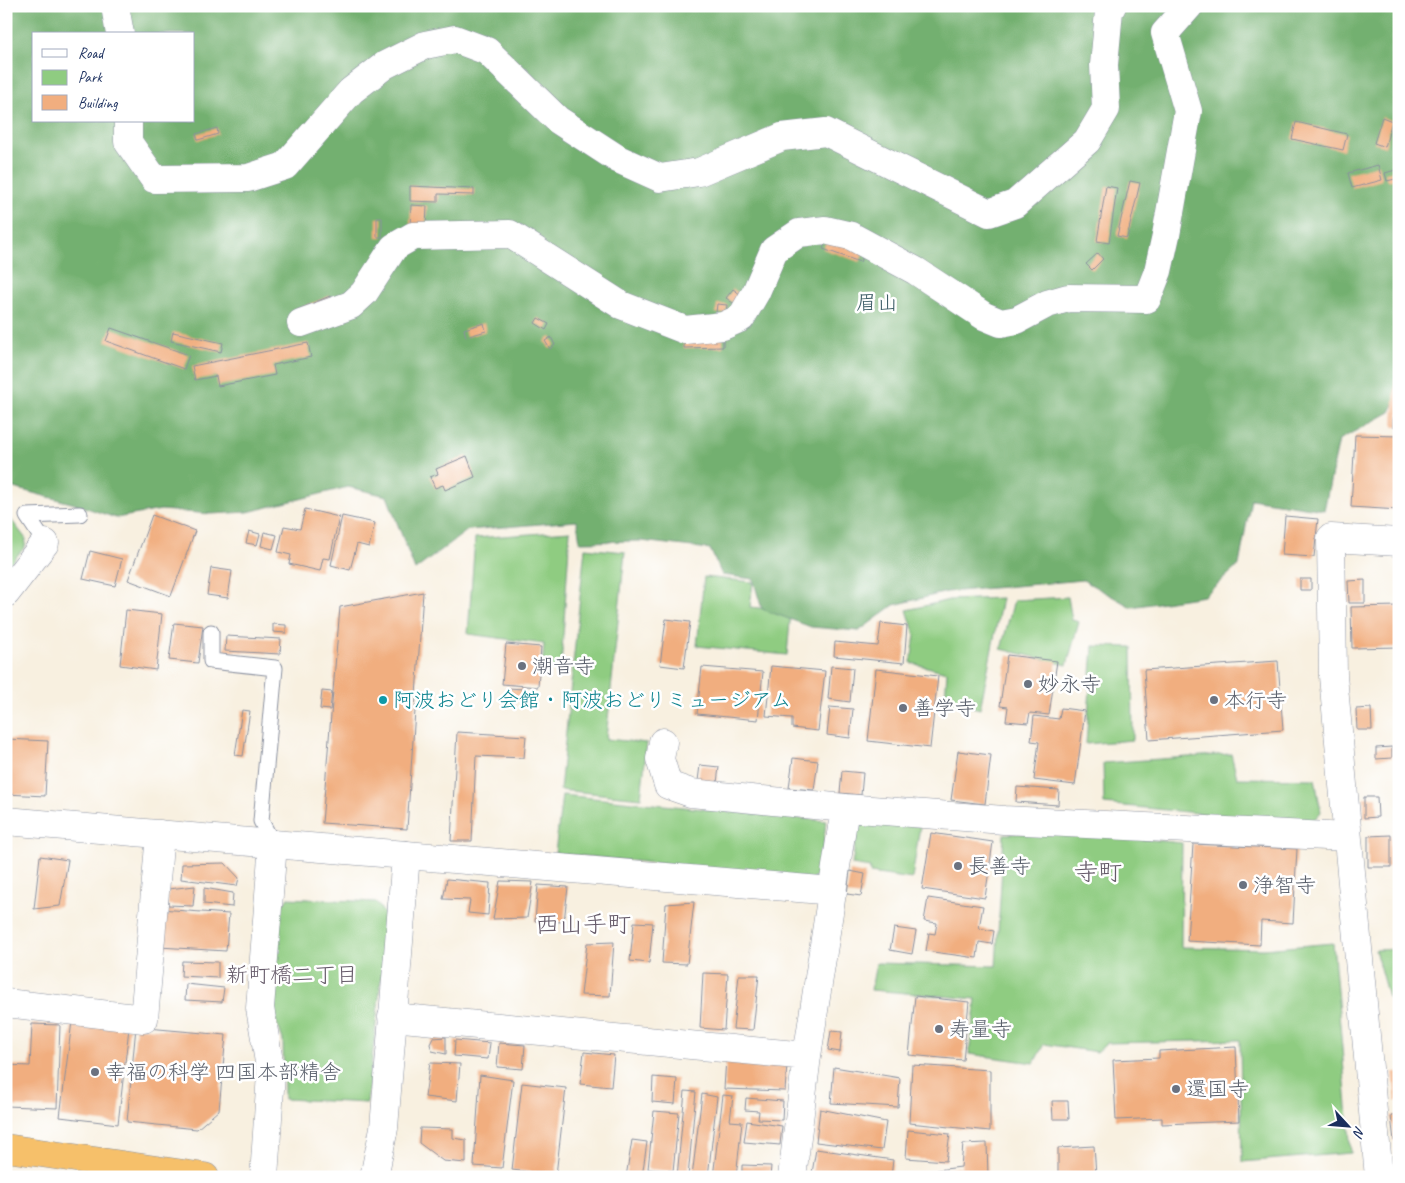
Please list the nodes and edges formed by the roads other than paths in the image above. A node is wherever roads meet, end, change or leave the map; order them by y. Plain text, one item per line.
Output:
1 (114, 6) edge
2 (1112, 6) edge
3 (1189, 6) edge
4 (120, 32) edge
5 (128, 122) edge
6 (301, 323) dead end
7 (80, 514) dead end
8 (1399, 542) edge
9 (45, 543) joint
10 (6, 593) edge
11 (211, 632) dead end
12 (663, 742) dead end
13 (845, 808) junction
14 (6, 821) edge
15 (160, 834) junction
16 (1347, 837) junction
17 (273, 844) junction
18 (406, 856) junction
19 (833, 891) junction
20 (6, 1003) edge
21 (392, 1017) junction
22 (807, 1056) junction
23 (6, 1148) edge
24 (205, 1177) edge
25 (264, 1177) edge
26 (374, 1177) edge
27 (792, 1177) edge
28 (1379, 1177) edge

1 - 4 street
2 - 5 street
3 - 6 street
7 - 9 lane
8 - 16 street
9 - 10 street
11 - 17 lane
12 - 13 street
13 - 16 street
13 - 19 street
14 - 15 street
15 - 17 street
15 - 20 street
16 - 28 street
17 - 18 street
17 - 25 street
18 - 19 street
18 - 21 street
19 - 22 street
21 - 22 street
21 - 26 street
22 - 27 street
23 - 24 highway

